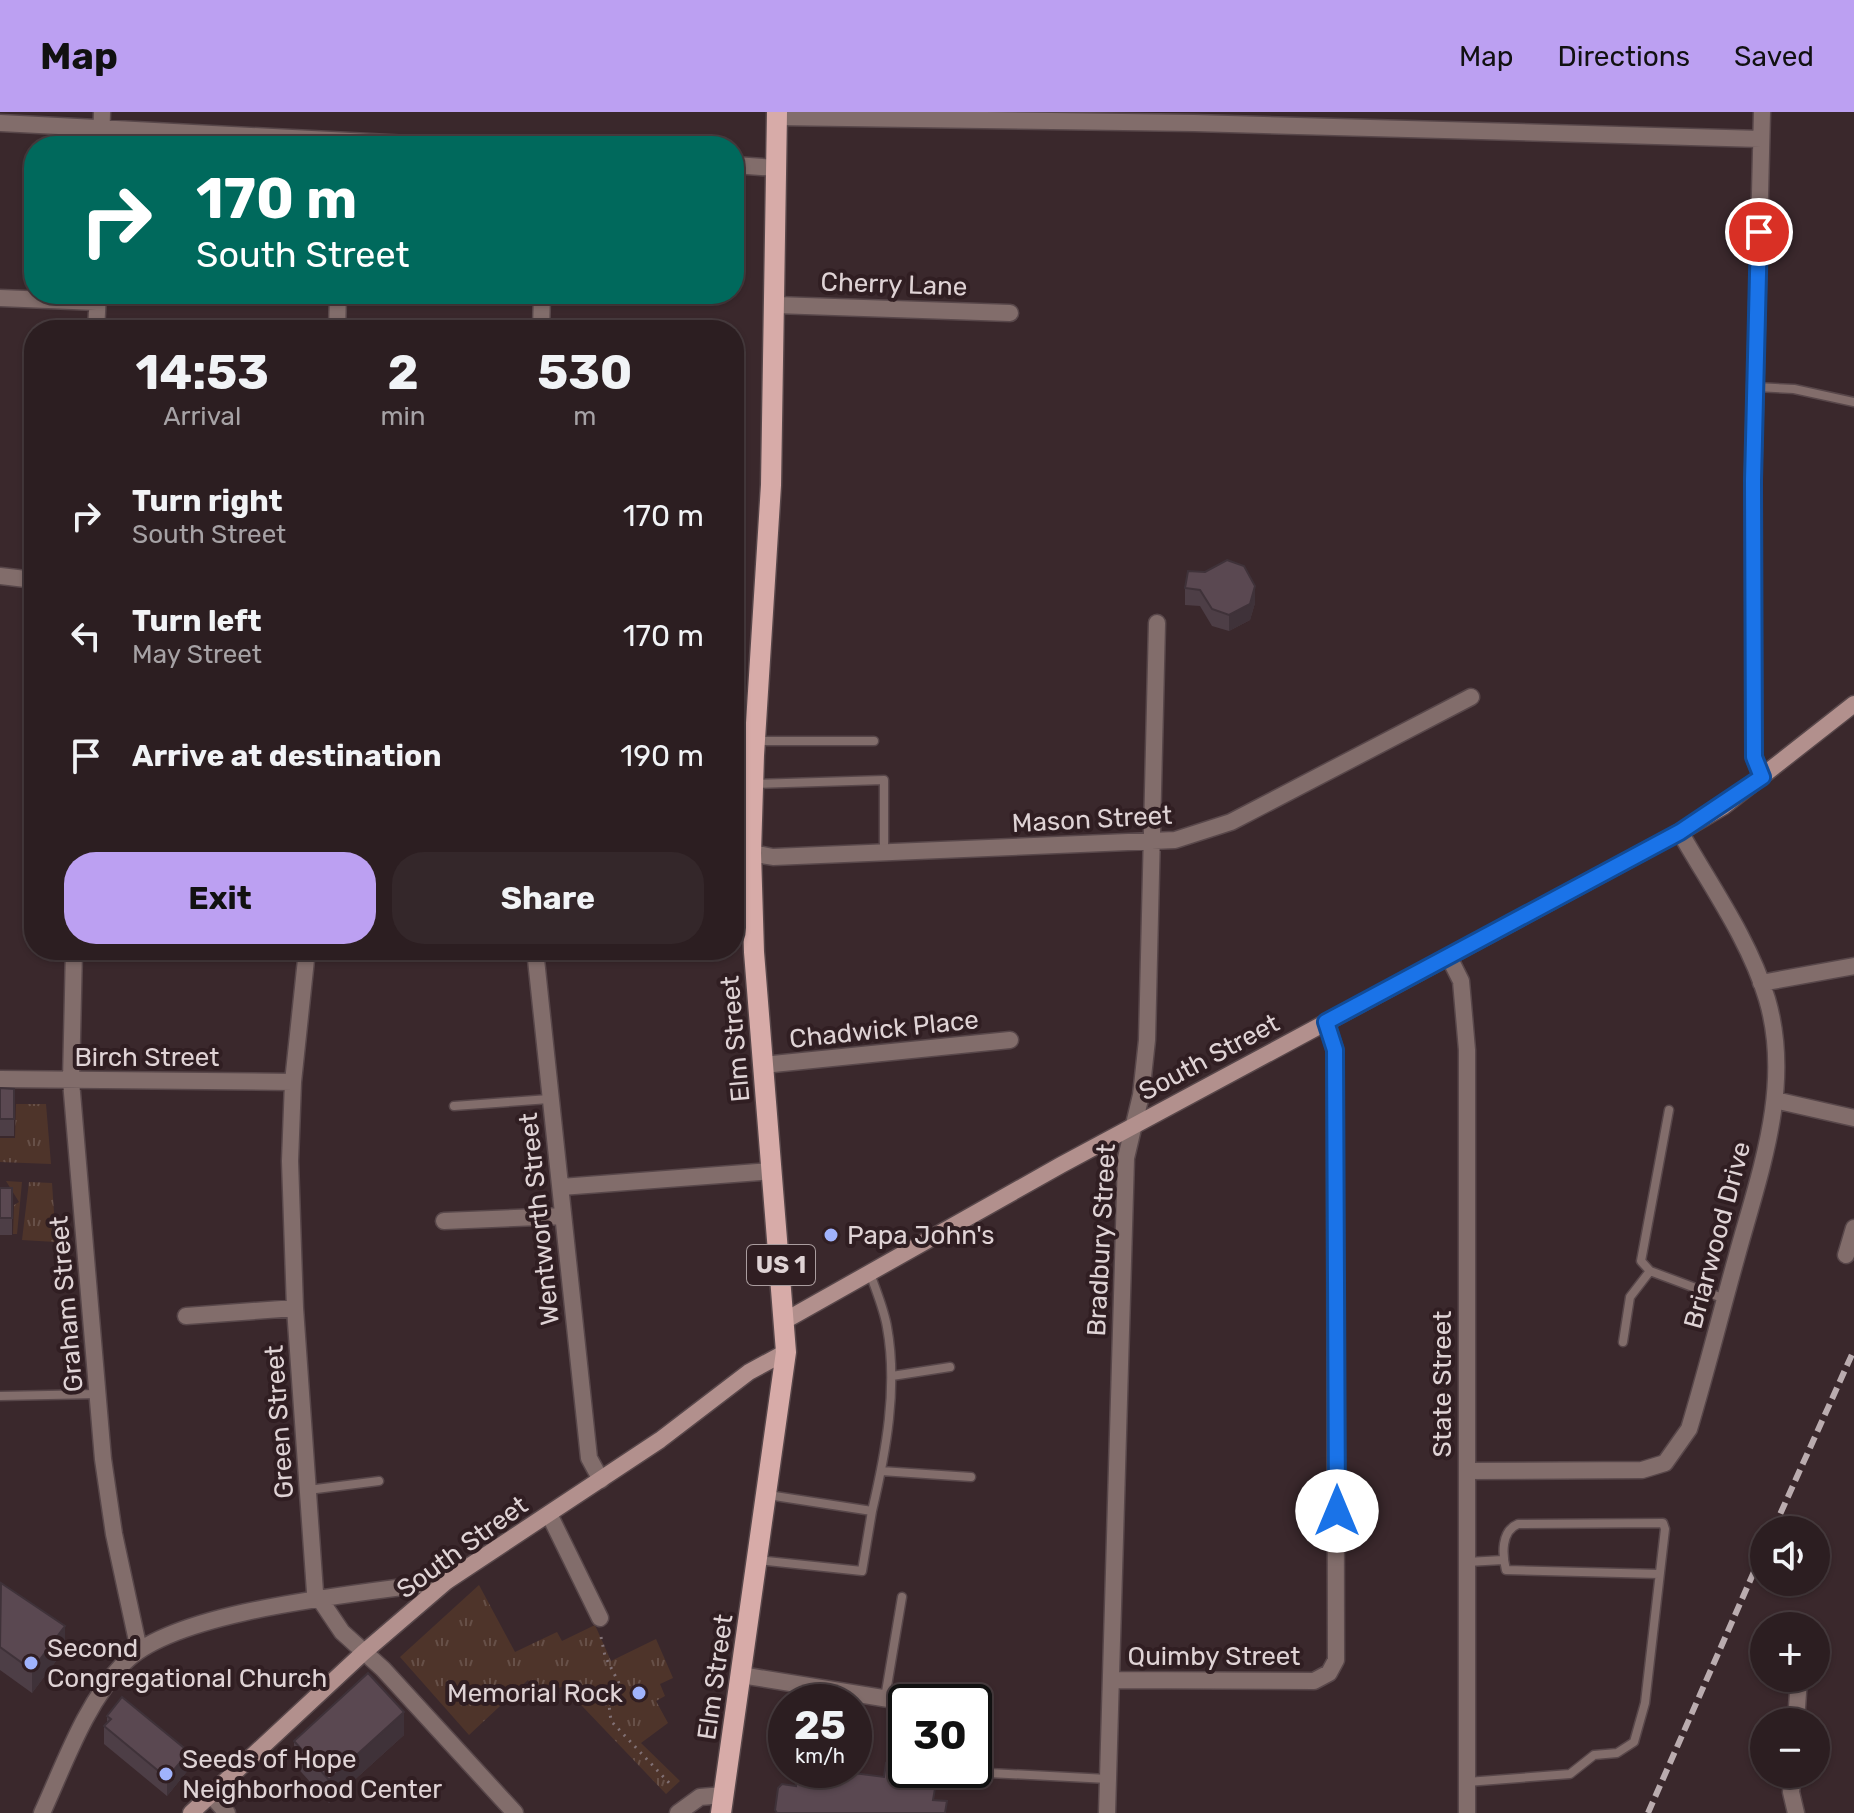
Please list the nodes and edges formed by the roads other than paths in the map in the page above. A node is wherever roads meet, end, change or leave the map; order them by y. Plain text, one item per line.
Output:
1 (1762, 112) edge
2 (777, 114) edge
3 (102, 119) edge
4 (0, 123) edge
5 (319, 136) edge
6 (1761, 139) junction
7 (744, 166) edge
8 (776, 168) junction
9 (0, 298) edge
10 (24, 298) edge
11 (776, 305) junction
12 (1010, 313) dead end
13 (1756, 387) junction
14 (1854, 402) edge
15 (0, 576) edge
16 (24, 579) edge
17 (1157, 623) dead end
18 (1471, 697) dead end
19 (1854, 704) edge
20 (754, 741) junction
21 (874, 741) dead end
22 (1762, 777) junction
23 (753, 784) junction
24 (1680, 832) junction
25 (744, 842) edge
26 (1151, 843) junction
27 (744, 848) edge
28 (884, 853) junction
29 (744, 857) edge
30 (1449, 957) junction
31 (74, 960) edge
32 (306, 960) edge
33 (536, 960) edge
34 (1854, 966) edge
35 (1761, 983) junction
36 (1326, 1022) junction
37 (1010, 1040) dead end
38 (763, 1065) junction
39 (0, 1079) edge
40 (71, 1081) junction
41 (293, 1082) junction
42 (549, 1099) junction
43 (1775, 1100) junction
44 (454, 1106) dead end
45 (1669, 1110) dead end
46 (1854, 1118) edge
47 (1132, 1126) junction
48 (772, 1171) junction
49 (561, 1187) junction
50 (563, 1216) junction
51 (444, 1221) dead end
52 (1854, 1228) edge
53 (1846, 1255) dead end
54 (1650, 1271) junction
55 (870, 1273) junction
56 (1725, 1299) junction
57 (295, 1308) junction
58 (186, 1316) dead end
59 (786, 1320) junction
60 (1623, 1342) dead end
61 (786, 1352) junction
62 (950, 1367) dead end
63 (892, 1376) junction
64 (98, 1394) junction
65 (0, 1396) edge
66 (881, 1471) junction
67 (1467, 1471) junction
68 (971, 1477) dead end
69 (601, 1480) junction
70 (379, 1481) dead end
71 (308, 1490) junction
72 (766, 1494) junction
73 (872, 1511) junction
74 (549, 1514) junction
75 (757, 1560) junction
76 (1503, 1560) junction
77 (1467, 1562) junction
78 (1659, 1574) junction
79 (447, 1581) junction
80 (902, 1597) dead end
81 (319, 1600) junction
82 (600, 1618) road end
83 (139, 1650) junction
84 (363, 1653) junction
85 (741, 1675) junction
86 (1113, 1680) junction
87 (887, 1698) joint
88 (992, 1773) edge
89 (1109, 1779) junction
90 (1467, 1782) junction
91 (1791, 1788) edge
92 (211, 1795) junction
93 (723, 1804) edge
94 (42, 1813) edge
95 (191, 1813) edge
96 (227, 1813) edge
97 (515, 1813) edge
98 (678, 1813) edge
99 (1107, 1813) edge
100 (1467, 1813) edge
101 (1796, 1813) edge

1 - 6 street
2 - 6 street
2 - 8 main road, Elm Street / US 1
3 - 4 street
3 - 5 street
6 - 13 street
7 - 8 street
8 - 11 main road, Elm Street / US 1
9 - 10 street
11 - 12 street, Cherry Lane
11 - 20 main road, Elm Street / US 1
13 - 14 lane
13 - 22 street
15 - 16 street
17 - 26 street, Bradbury Street
18 - 26 street, Mason Street
19 - 22 street, South Street
20 - 21 lane
20 - 23 main road, Elm Street / US 1
22 - 24 street, South Street
23 - 25 main road, Elm Street / US 1
23 - 28 lane
24 - 30 street, South Street
24 - 35 street, Briarwood Drive
26 - 28 street, Mason Street
26 - 47 street, Bradbury Street
27 - 28 street, Mason Street
29 - 38 main road, Elm Street / US 1
30 - 36 street, South Street
30 - 67 street, State Street
31 - 40 street, Graham Street
32 - 41 street, Green Street
33 - 42 street, Wentworth Street
34 - 35 street
35 - 43 street, Briarwood Drive
36 - 47 street, South Street
36 - 86 street, Quimby Street
37 - 38 street, Chadwick Place
38 - 48 main road, Elm Street / US 1
39 - 40 street, Birch Street
40 - 41 street, Birch Street
40 - 64 street, Graham Street
41 - 57 street, Green Street
42 - 44 lane
42 - 49 street, Wentworth Street
43 - 46 street
43 - 56 street, Briarwood Drive
45 - 54 lane
47 - 55 street, South Street
47 - 86 street, Bradbury Street
48 - 49 street
48 - 59 main road, Elm Street / US 1
49 - 50 street, Wentworth Street
50 - 51 street
50 - 69 street, Wentworth Street
52 - 53 street
54 - 56 lane
54 - 60 lane
55 - 59 street, South Street
55 - 63 lane
56 - 67 street, Briarwood Drive
57 - 58 street
57 - 71 street, Green Street
59 - 61 main road, Elm Street / US 1
61 - 69 street, South Street
61 - 72 main road, Elm Street / US 1
62 - 63 lane
63 - 66 lane
64 - 65 lane
64 - 83 street, Graham Street
66 - 68 lane
66 - 73 lane
67 - 77 street, State Street
69 - 74 street, South Street
70 - 71 lane
71 - 81 street, Green Street
72 - 73 lane
72 - 75 main road, Elm Street / US 1
73 - 75 lane
74 - 79 street, South Street
74 - 82 street
75 - 85 main road, Elm Street / US 1
76 - 77 lane
76 - 78 lane
76 - 78 lane
77 - 90 street, State Street
78 - 90 lane
79 - 81 street
79 - 84 street, South Street
80 - 87 lane
81 - 83 street
81 - 84 street, Green Street
83 - 94 street
84 - 92 street, South Street
84 - 97 street, Green Street
85 - 87 street
85 - 93 main road, Elm Street / US 1
86 - 89 street, Bradbury Street
88 - 89 lane
89 - 99 street, Bradbury Street
90 - 100 street, State Street
91 - 101 street
92 - 95 street, South Street
92 - 96 street
93 - 98 street

